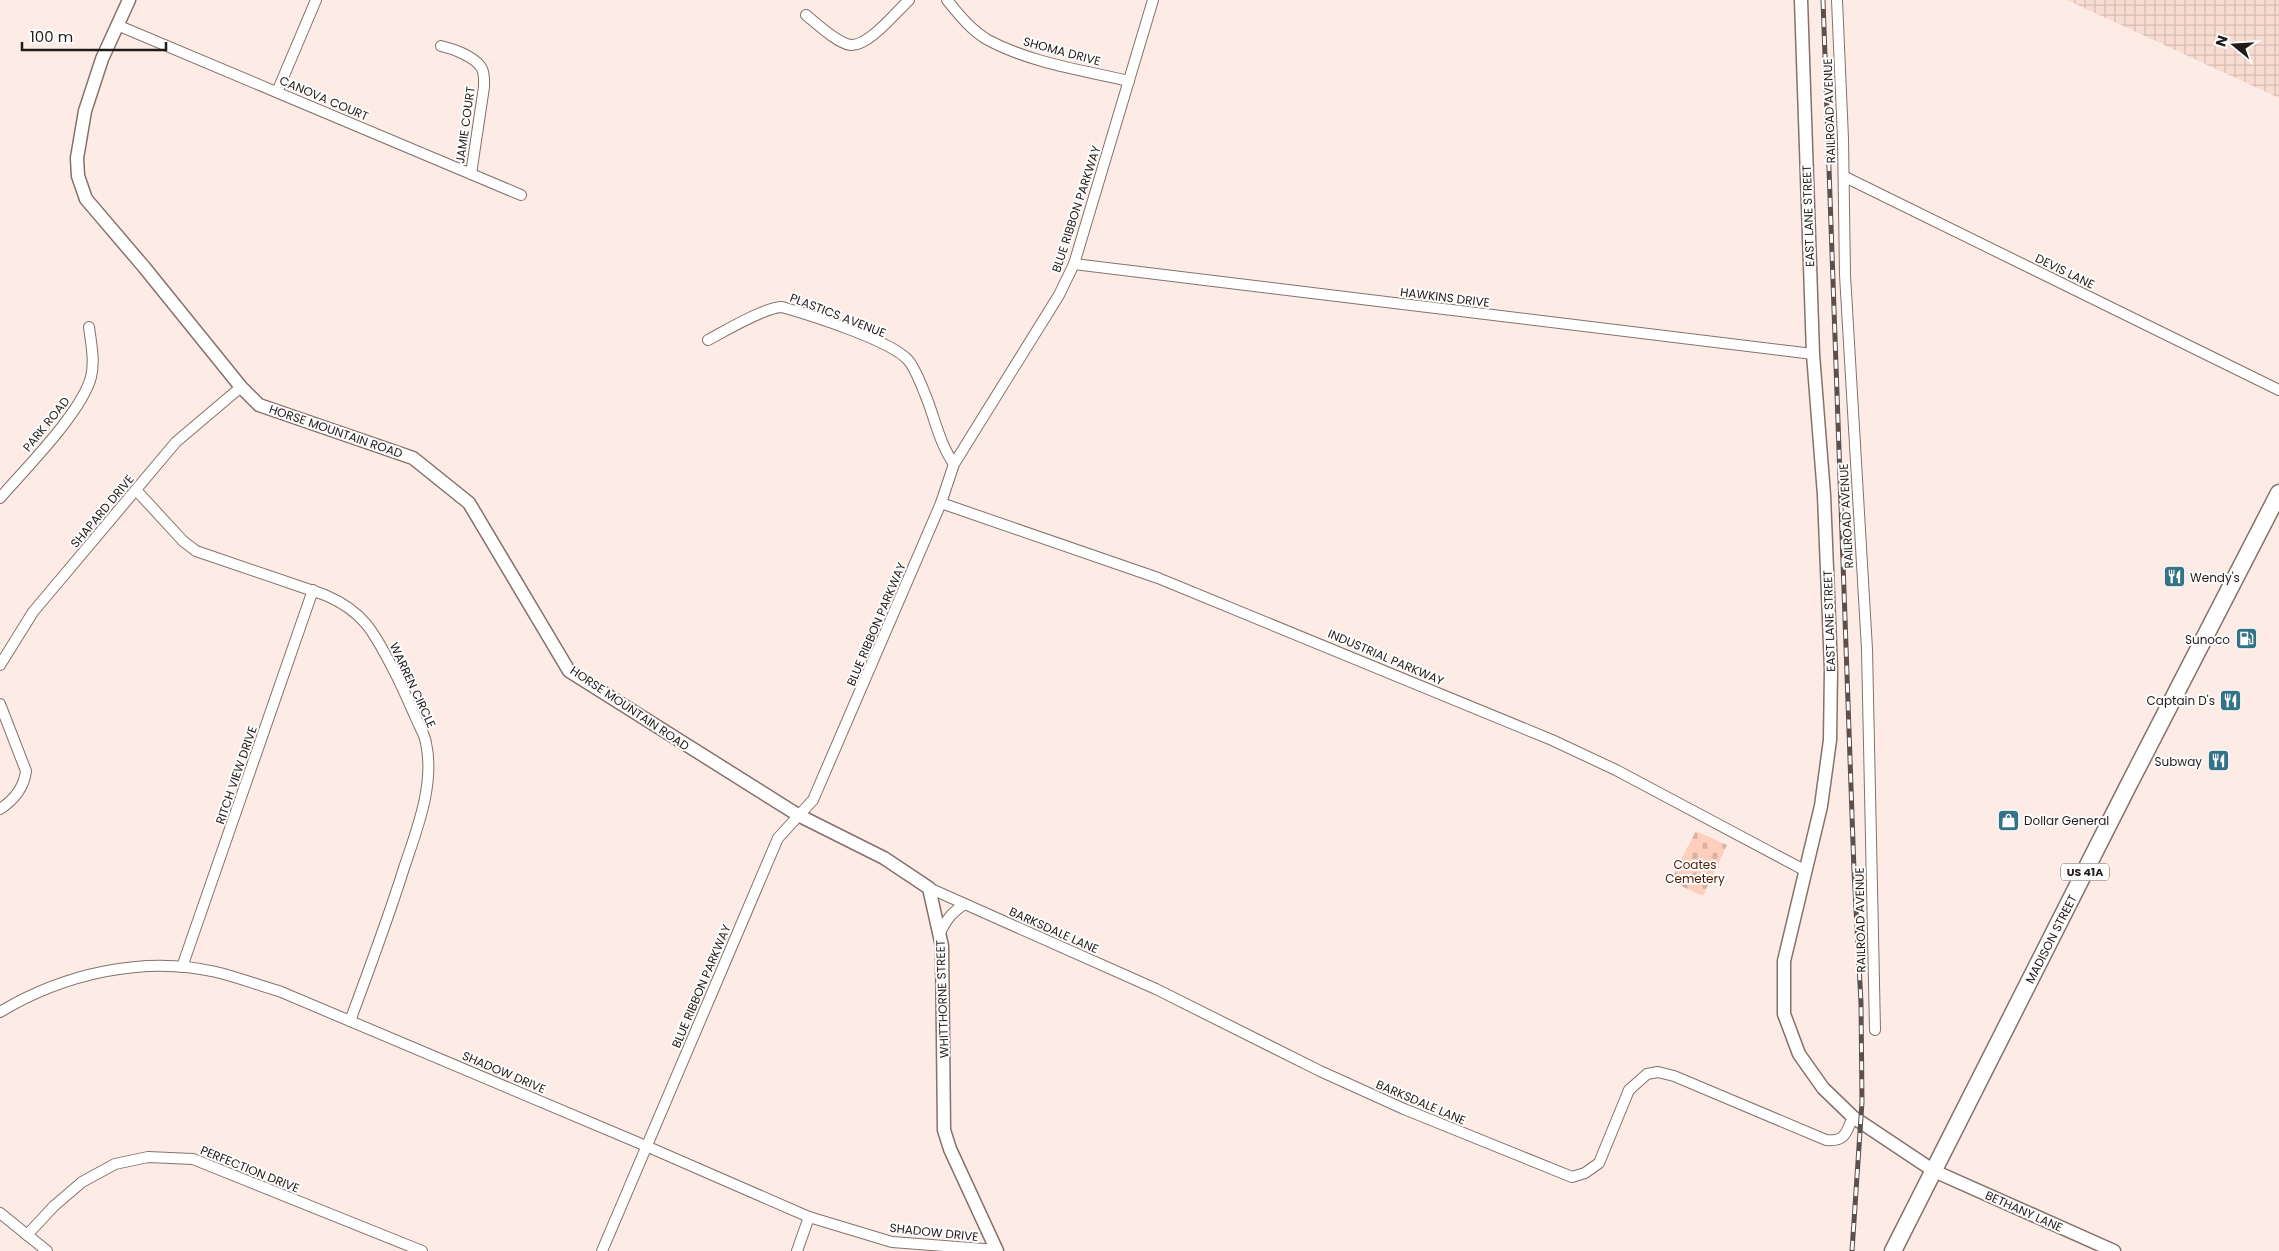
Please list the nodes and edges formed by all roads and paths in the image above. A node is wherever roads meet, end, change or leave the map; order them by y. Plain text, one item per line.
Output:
1 (129, 0) edge
2 (316, 0) edge
3 (909, 0) edge
4 (948, 0) edge
5 (1153, 0) edge
6 (1801, 0) edge
7 (1837, 0) edge
8 (806, 14) dead end
9 (117, 25) junction
10 (441, 46) dead end
11 (1129, 81) junction
12 (277, 92) junction
13 (471, 174) junction
14 (1844, 182) junction
15 (521, 195) dead end
16 (1074, 264) junction
17 (89, 328) dead end
18 (708, 340) dead end
19 (1813, 354) junction
20 (241, 387) junction
21 (2279, 390) edge
22 (954, 464) junction
23 (136, 490) junction
24 (0, 498) edge
25 (941, 503) junction
26 (2277, 504) edge
27 (312, 590) junction
28 (0, 665) edge
29 (0, 704) edge
30 (0, 809) edge
31 (798, 815) junction
32 (1806, 871) junction
33 (929, 888) junction
34 (965, 904) junction
35 (940, 933) junction
36 (182, 967) junction
37 (0, 1012) edge
38 (350, 1021) junction
39 (1875, 1030) dead end
40 (1853, 1117) junction
41 (646, 1146) junction
42 (1934, 1171) junction
43 (0, 1213) edge
44 (809, 1217) junction
45 (27, 1235) junction
46 (410, 1249) edge
47 (47, 1251) edge
48 (422, 1251) edge
49 (602, 1251) edge
50 (797, 1251) edge
51 (997, 1251) edge
52 (1893, 1251) edge
53 (2114, 1251) edge

1 - 9 street, HORSE MOUNTAIN ROAD
2 - 12 street
3 - 8 street
4 - 11 street, SHOMA DRIVE
5 - 11 street, BLUE RIBBON PARKWAY
6 - 19 street, EAST LANE STREET
7 - 14 street, RAILROAD AVENUE
9 - 12 street, CANOVA COURT
9 - 20 street, HORSE MOUNTAIN ROAD
10 - 13 street, JAMIE COURT
11 - 16 street, BLUE RIBBON PARKWAY
12 - 13 street, CANOVA COURT
13 - 15 street, CANOVA COURT
14 - 21 street, DEVIS LANE
14 - 39 street, RAILROAD AVENUE
16 - 19 street, HAWKINS DRIVE
16 - 22 street, BLUE RIBBON PARKWAY
17 - 24 street, PARK ROAD
18 - 22 street, PLASTICS AVENUE
19 - 32 street, EAST LANE STREET
20 - 23 street, SHAPARD DRIVE
20 - 31 street, HORSE MOUNTAIN ROAD
22 - 25 street, BLUE RIBBON PARKWAY
23 - 27 street, WARREN CIRCLE
23 - 28 street, SHAPARD DRIVE
25 - 31 street, BLUE RIBBON PARKWAY
25 - 32 street, INDUSTRIAL PARKWAY
26 - 42 main road, MADISON STREET / US 41A
27 - 36 street, RITCH VIEW DRIVE
27 - 38 street, WARREN CIRCLE
29 - 30 street
31 - 33 street
31 - 41 street, BLUE RIBBON PARKWAY
32 - 40 street, EAST LANE STREET
33 - 34 street, BARKSDALE LANE
33 - 35 street, WHITTHORNE STREET
34 - 35 street
34 - 40 street, BARKSDALE LANE
35 - 51 street, WHITTHORNE STREET
36 - 37 street, SHADOW DRIVE
36 - 38 street, SHADOW DRIVE
38 - 41 street, SHADOW DRIVE
40 - 42 street, EAST LANE STREET
41 - 44 street, SHADOW DRIVE
41 - 49 street, BLUE RIBBON PARKWAY
42 - 52 main road, MADISON STREET / US 41A
42 - 53 street, BETHANY LANE
43 - 45 street
44 - 50 street
44 - 51 street, SHADOW DRIVE
45 - 46 street, PERFECTION DRIVE
45 - 47 street
46 - 48 street, PERFECTION DRIVE

